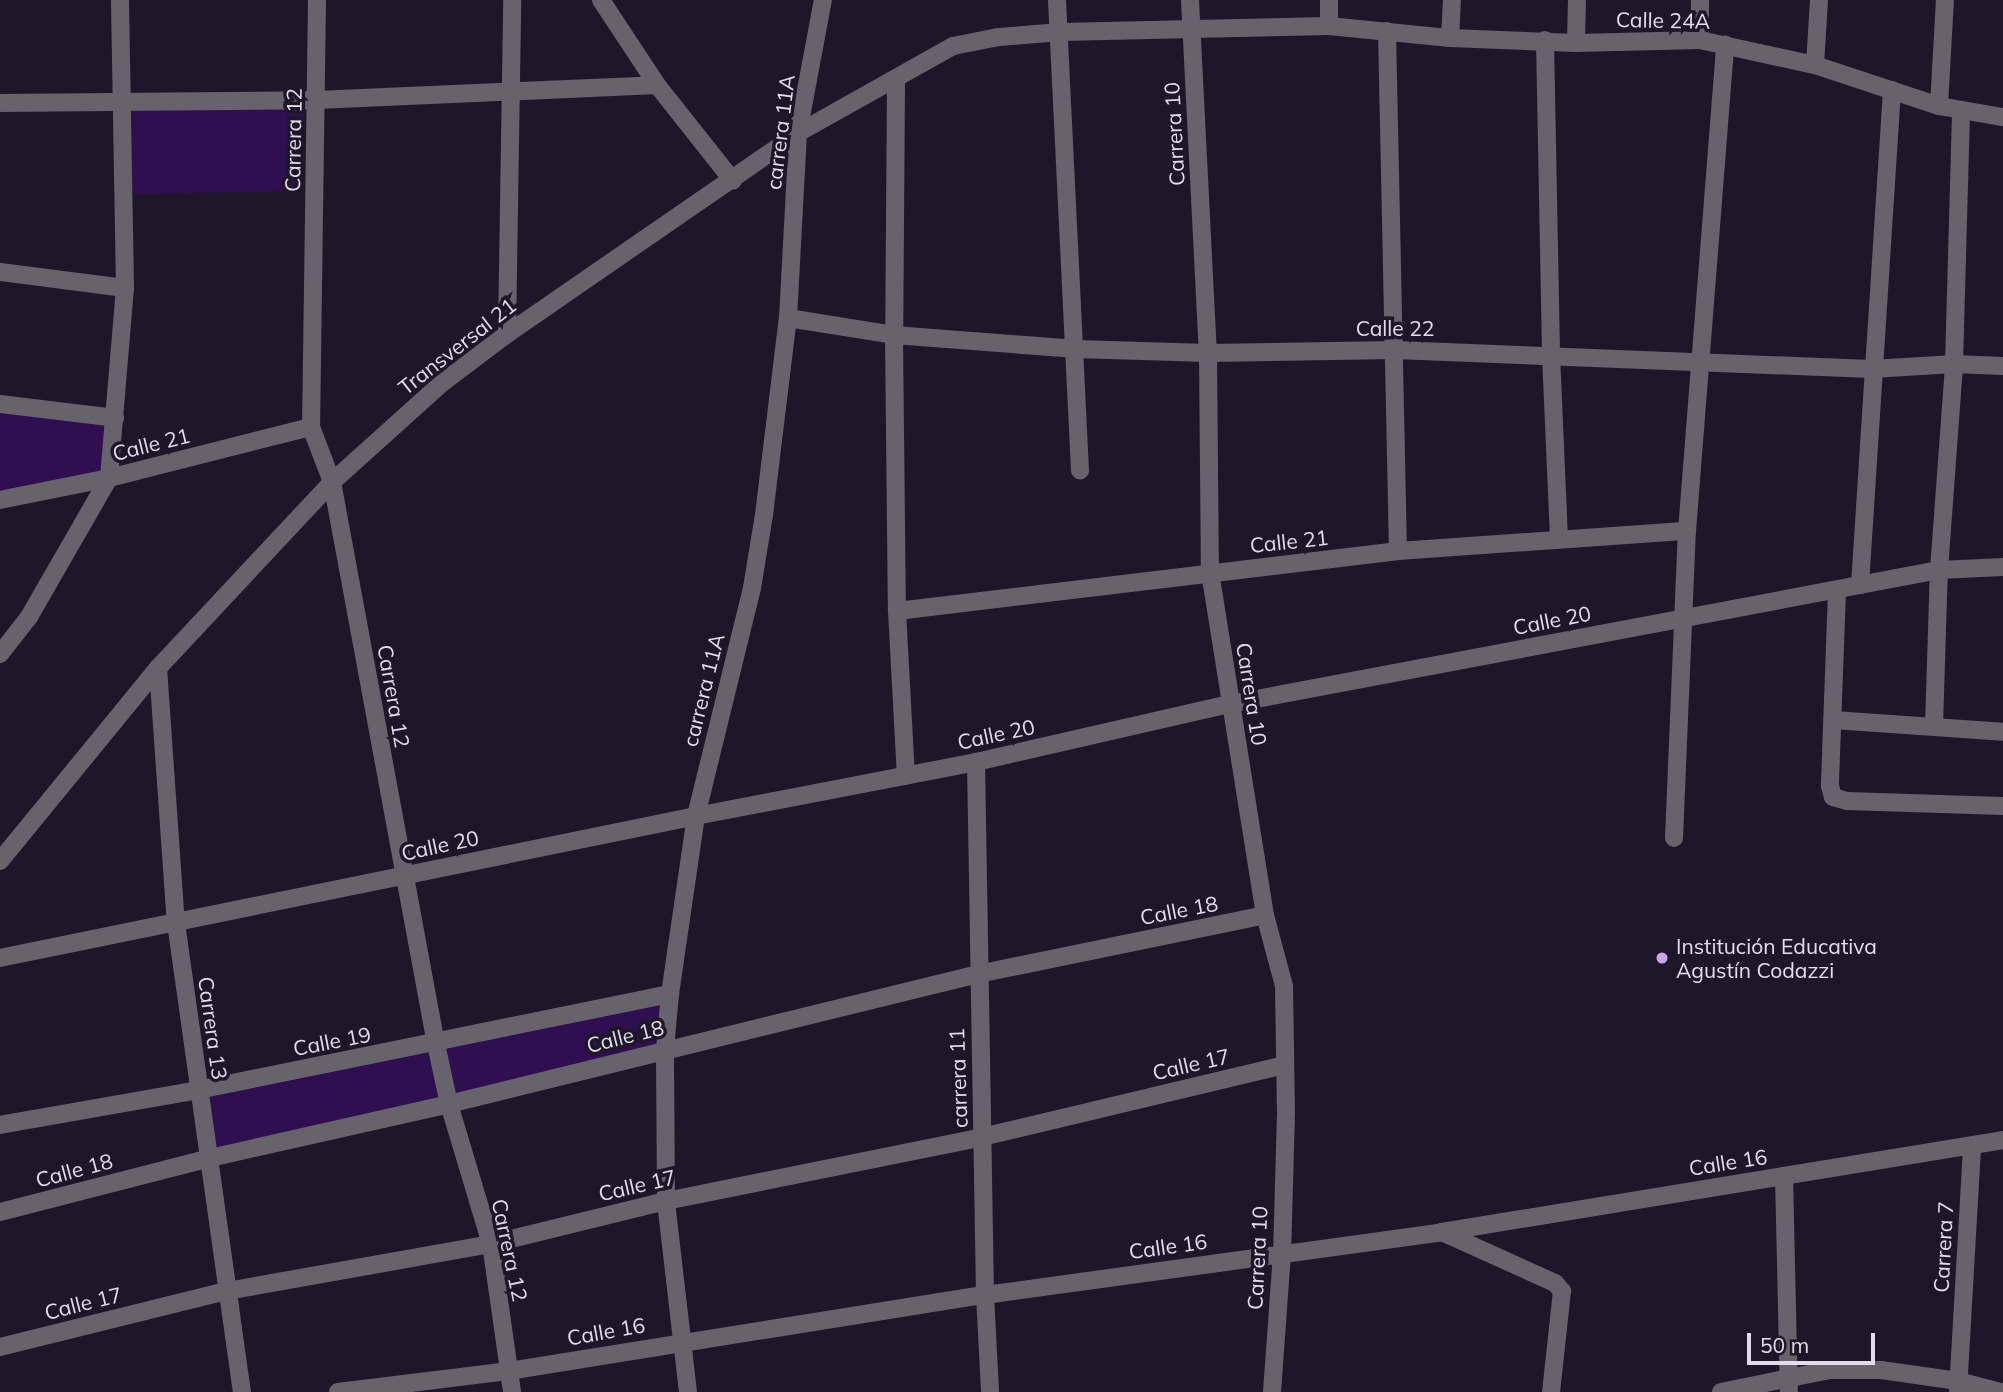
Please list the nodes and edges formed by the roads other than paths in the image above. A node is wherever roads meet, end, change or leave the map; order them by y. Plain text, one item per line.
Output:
1 (120, 0) edge
2 (317, 0) edge
3 (512, 0) edge
4 (601, 0) edge
5 (824, 0) edge
6 (1057, 0) edge
7 (1190, 0) edge
8 (1329, 0) edge
9 (1452, 0) edge
10 (1577, 0) edge
11 (1700, 0) edge
12 (1818, 0) edge
13 (1945, 0) edge
14 (1329, 26) junction
15 (1191, 30) junction
16 (1387, 31) junction
17 (1061, 32) junction
18 (1450, 38) junction
19 (1545, 40) junction
20 (1700, 40) junction
21 (1576, 43) junction
22 (1725, 44) junction
23 (1815, 65) junction
24 (896, 80) junction
25 (657, 85) junction
26 (1892, 90) junction
27 (512, 91) junction
28 (316, 100) junction
29 (0, 103) edge
30 (123, 104) junction
31 (1939, 106) junction
32 (1961, 110) junction
33 (2003, 117) edge
34 (798, 133) junction
35 (733, 181) junction
36 (0, 272) edge
37 (125, 288) junction
38 (788, 318) junction
39 (507, 334) junction
40 (894, 335) junction
41 (1076, 349) junction
42 (1396, 350) junction
43 (1208, 353) junction
44 (1551, 355) junction
45 (1700, 362) junction
46 (1954, 364) junction
47 (2003, 366) edge
48 (1872, 369) junction
49 (0, 404) edge
50 (115, 418) junction
51 (311, 428) junction
52 (1080, 470) dead end
53 (108, 478) junction
54 (332, 482) junction
55 (0, 500) edge
56 (1687, 531) junction
57 (1559, 538) junction
58 (1398, 551) junction
59 (2003, 567) edge
60 (1939, 570) junction
61 (1210, 572) junction
62 (1860, 585) junction
63 (1837, 591) junction
64 (897, 611) junction
65 (1683, 619) junction
66 (0, 654) edge
67 (158, 668) junction
68 (1230, 704) junction
69 (1833, 720) junction
70 (1934, 726) junction
71 (2003, 732) edge
72 (976, 762) junction
73 (906, 776) junction
74 (2003, 806) edge
75 (696, 816) junction
76 (1674, 838) dead end
77 (0, 861) edge
78 (404, 875) junction
79 (1265, 915) junction
80 (176, 923) junction
81 (0, 958) edge
82 (978, 974) junction
83 (670, 995) junction
84 (436, 1044) junction
85 (666, 1049) junction
86 (1285, 1065) junction
87 (198, 1090) junction
88 (449, 1104) junction
89 (0, 1125) edge
90 (982, 1137) junction
91 (2003, 1140) edge
92 (1972, 1146) junction
93 (209, 1158) junction
94 (1784, 1176) junction
95 (666, 1201) junction
96 (0, 1212) edge
97 (1442, 1232) junction
98 (491, 1244) junction
99 (1282, 1254) junction
100 (227, 1291) junction
101 (985, 1294) junction
102 (680, 1342) junction
103 (0, 1346) edge
104 (508, 1371) junction
105 (1790, 1384) edge
106 (1958, 1386) edge
107 (242, 1392) edge
108 (338, 1392) edge
109 (512, 1392) edge
110 (688, 1392) edge
111 (990, 1392) edge
112 (1272, 1392) edge
113 (1551, 1392) edge
114 (1721, 1392) edge
115 (2001, 1392) edge

1 - 30 street
2 - 28 street, Carrera 12
3 - 27 street
4 - 25 street
5 - 34 street, carrera 11A
6 - 17 street
7 - 15 street, Carrera 10
8 - 14 street
9 - 18 street
10 - 21 street
11 - 20 street
12 - 23 street
13 - 31 street
14 - 15 street, Calle 24A
14 - 16 street, Calle 24A
15 - 17 street, Calle 24A
15 - 43 street, Carrera 10
16 - 18 street, Calle 24A
16 - 42 street
17 - 24 street, Transversal 21
17 - 41 street
18 - 19 street, Calle 24A
19 - 21 street, Calle 24A
19 - 44 street
20 - 21 street, Calle 24A
20 - 22 street, Calle 24A
22 - 23 street, Calle 24A
22 - 45 street
23 - 26 street, Calle 24A
24 - 34 street, Transversal 21
24 - 40 street
25 - 27 street
25 - 35 street
26 - 31 street, Calle 24A
26 - 48 street
27 - 28 street
27 - 39 street
28 - 30 street
28 - 51 street, Carrera 12
29 - 30 street
30 - 37 street
31 - 32 street, Calle 24A
32 - 33 street, Calle 24A
32 - 46 street
34 - 35 street, Transversal 21
34 - 38 street, carrera 11A
35 - 39 street, Transversal 21
36 - 37 street
37 - 50 street
38 - 40 street, Calle 22
38 - 75 street, carrera 11A
39 - 54 street, Transversal 21
40 - 41 street, Calle 22
40 - 64 street
41 - 43 street, Calle 22
41 - 52 street
42 - 43 street, Calle 22
42 - 44 street, Calle 22
42 - 58 street
43 - 61 street, Carrera 10
44 - 45 street, Calle 22
44 - 57 street
45 - 48 street, Calle 22
45 - 56 street
46 - 47 street, Calle 22
46 - 48 street, Calle 22
46 - 60 street
48 - 62 street
49 - 50 street
50 - 53 street
51 - 53 street, Calle 21
51 - 54 street, Carrera 12
53 - 55 street, Calle 21
53 - 66 street
54 - 67 street, Transversal 21
54 - 78 street, Carrera 12
56 - 57 street, Calle 21
56 - 65 street
57 - 58 street, Calle 21
58 - 61 street, Calle 21
59 - 60 street, Calle 20
60 - 62 street, Calle 20
60 - 70 street
61 - 64 street, Calle 21
61 - 68 street, Carrera 10
62 - 63 street, Calle 20
63 - 65 street, Calle 20
63 - 69 street
64 - 73 street
65 - 68 street, Calle 20
65 - 76 street
67 - 77 street, Transversal 21
67 - 80 street, Carrera 13
68 - 72 street, Calle 20
68 - 79 street, Carrera 10
69 - 70 street
69 - 74 street
70 - 71 street
72 - 73 street, Calle 20
72 - 82 street, carrera 11
73 - 75 street, Calle 20
75 - 78 street, Calle 20
75 - 83 street, carrera 11A
78 - 80 street, Calle 20
78 - 84 street, Carrera 12
79 - 82 street, Calle 18
79 - 86 street, Carrera 10
80 - 81 street, Calle 20
80 - 87 street, Carrera 13
82 - 85 street, Calle 18
82 - 90 street, carrera 11
83 - 84 street, Calle 19
83 - 85 street, carrera 11A
84 - 87 street, Calle 19
84 - 88 street, Carrera 12
85 - 88 street, Calle 18
85 - 95 street, carrera 11A
86 - 90 street, Calle 17
86 - 99 street, Carrera 10
87 - 89 street, Calle 19
87 - 93 street, Carrera 13
88 - 93 street, Calle 18
88 - 98 street, Carrera 12
90 - 95 street, Calle 17
90 - 101 street, carrera 11
91 - 92 street, Calle 16
92 - 94 street, Calle 16
92 - 106 street, Carrera 7
93 - 96 street, Calle 18
93 - 100 street, Carrera 13
94 - 97 street, Calle 16
94 - 105 street
95 - 98 street, Calle 17
95 - 102 street, carrera 11A
97 - 99 street, Calle 16
97 - 113 street
98 - 100 street, Calle 17
98 - 104 street, Carrera 12
99 - 101 street, Calle 16
99 - 112 street, Carrera 10
100 - 103 street, Calle 17
100 - 107 street, Carrera 13
101 - 102 street, Calle 16
101 - 111 street, carrera 11
102 - 104 street, Calle 16
102 - 110 street, carrera 11A
104 - 108 street, Calle 16
104 - 109 street, Carrera 12
105 - 106 street
105 - 114 street
106 - 115 street

